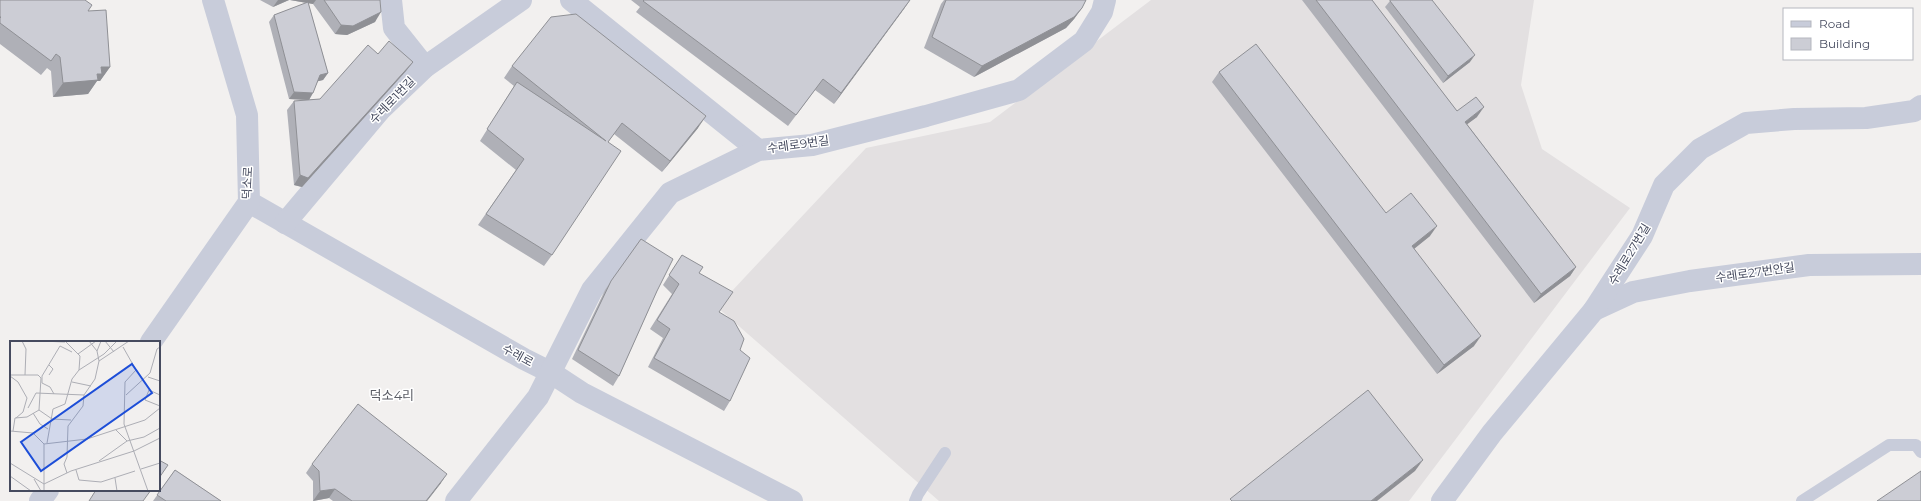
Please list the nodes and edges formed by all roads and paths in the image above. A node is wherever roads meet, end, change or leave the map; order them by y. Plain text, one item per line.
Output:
1 (213, 0) edge
2 (391, 0) edge
3 (521, 0) edge
4 (571, 0) edge
5 (1105, 0) edge
6 (425, 67) junction
7 (1921, 106) edge
8 (758, 150) junction
9 (249, 202) junction
10 (285, 223) junction
11 (1921, 264) edge
12 (1594, 310) junction
13 (152, 341) edge
14 (550, 372) junction
15 (1921, 452) edge
16 (945, 453) dead end
17 (47, 491) edge
18 (40, 501) edge
19 (456, 501) edge
20 (792, 501) edge
21 (915, 501) edge
22 (1442, 501) edge
23 (1802, 501) edge

1 - 9 street, 덕소로
2 - 6 street
3 - 6 street, 수레로1번길
4 - 8 street
5 - 8 street, 수레로9번길
6 - 10 street, 수레로1번길
7 - 12 street, 수레로27번길
8 - 14 street, 수레로9번길
9 - 10 street, 수레로
9 - 13 street, 덕소로
10 - 14 street, 수레로
11 - 12 street, 수레로27번안길
12 - 22 street, 수레로27번길
14 - 19 street, 수레로9번길
14 - 20 street, 수레로
15 - 23 lane
16 - 21 lane
17 - 18 street

